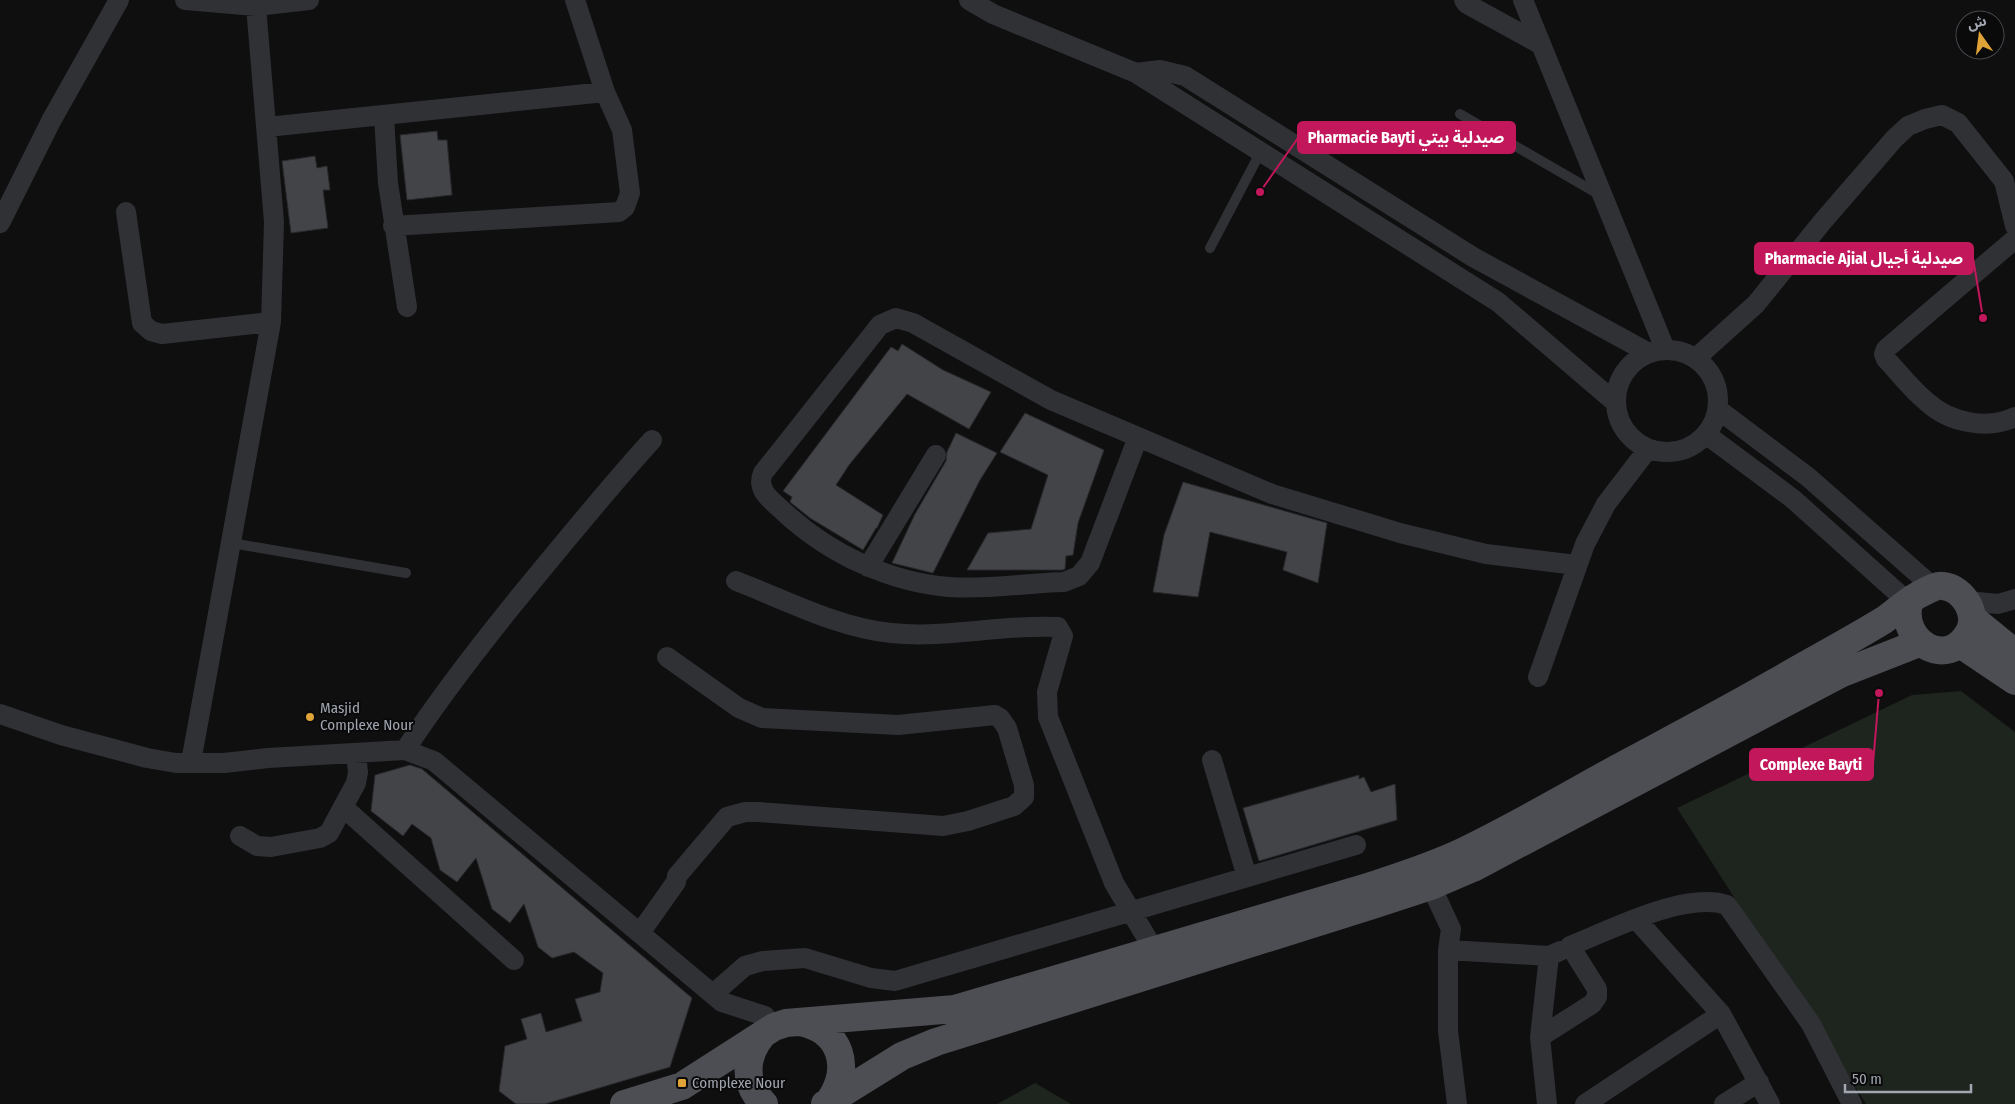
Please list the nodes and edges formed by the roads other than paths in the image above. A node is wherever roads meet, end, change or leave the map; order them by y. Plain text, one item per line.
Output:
1 (120, 0) edge
2 (185, 0) edge
3 (309, 0) edge
4 (575, 0) edge
5 (968, 0) edge
6 (1464, 0) edge
7 (1523, 0) edge
8 (256, 6) junction
9 (1540, 44) junction
10 (1136, 73) junction
11 (605, 92) junction
12 (1460, 114) dead end
13 (384, 116) junction
14 (1256, 120) junction
15 (267, 127) junction
16 (1240, 140) junction
17 (1260, 153) junction
18 (2009, 184) edge
19 (1601, 196) junction
20 (126, 212) dead end
21 (0, 223) edge
22 (393, 226) junction
23 (2015, 226) edge
24 (2015, 238) edge
25 (1210, 248) dead end
26 (407, 307) dead end
27 (271, 322) junction
28 (1657, 351) junction
29 (1696, 358) junction
30 (1616, 403) junction
31 (1719, 410) junction
32 (2015, 417) edge
33 (1707, 435) junction
34 (1138, 437) junction
35 (652, 440) dead end
36 (1648, 448) junction
37 (936, 455) dead end
38 (231, 543) junction
39 (1576, 565) junction
40 (868, 567) junction
41 (406, 573) dead end
42 (736, 581) dead end
43 (1933, 587) junction
44 (2015, 599) edge
45 (1909, 603) junction
46 (1970, 610) junction
47 (1919, 643) junction
48 (1960, 644) junction
49 (2015, 654) edge
50 (667, 657) dead end
51 (1538, 677) dead end
52 (2015, 681) edge
53 (0, 714) edge
54 (405, 750) junction
55 (356, 754) junction
56 (1212, 760) dead end
57 (191, 762) junction
58 (343, 807) junction
59 (240, 836) dead end
60 (1356, 846) dead end
61 (1247, 876) junction
62 (1431, 886) junction
63 (1130, 910) junction
64 (1636, 919) junction
65 (634, 928) junction
66 (1570, 946) junction
67 (1154, 950) junction
68 (1448, 950) junction
69 (1549, 956) junction
70 (514, 960) dead end
71 (713, 994) junction
72 (1721, 1014) junction
73 (779, 1027) junction
74 (1540, 1037) junction
75 (1759, 1082) junction
76 (828, 1102) edge
77 (624, 1104) edge
78 (764, 1104) edge
79 (1457, 1104) edge
80 (1547, 1104) edge
81 (1585, 1104) edge
82 (1724, 1104) edge
83 (1770, 1104) edge
84 (1852, 1104) edge

1 - 21 street
2 - 8 street
3 - 8 street
4 - 11 street
5 - 10 street
6 - 9 street
7 - 9 street
8 - 15 street
9 - 19 street
10 - 14 street
10 - 16 street
11 - 13 street
11 - 22 street
12 - 19 lane
13 - 15 street
13 - 22 street
14 - 16 street
14 - 28 street
15 - 27 street
16 - 17 street
17 - 25 lane
17 - 30 street
18 - 23 street
18 - 29 street
19 - 28 street
20 - 27 street
22 - 26 street
24 - 32 street
27 - 38 street
28 - 29 street
28 - 30 street
29 - 31 street
30 - 36 street
31 - 33 street
31 - 43 street
33 - 36 street
33 - 45 street
34 - 39 street
34 - 40 street
34 - 40 street
35 - 54 street
36 - 39 street
37 - 40 street
38 - 41 lane
38 - 57 street
39 - 51 street
42 - 63 street
43 - 45 main road
43 - 46 main road
44 - 46 street
45 - 47 main road
45 - 67 main road
46 - 48 main road
46 - 49 main road
47 - 48 main road
47 - 62 main road
48 - 52 main road
50 - 65 street
53 - 57 street
54 - 55 street
54 - 65 street
55 - 57 street
55 - 58 street
56 - 61 street
58 - 59 street
58 - 70 street
60 - 61 street
61 - 63 street
62 - 68 street
62 - 76 main road
63 - 67 street
63 - 71 street
64 - 66 street
64 - 72 street
64 - 84 street
65 - 71 street
66 - 69 street
66 - 74 street
67 - 73 main road
68 - 69 street
68 - 79 street
69 - 74 street
71 - 73 street
72 - 75 street
72 - 81 street
73 - 76 main road
73 - 77 main road
73 - 78 main road
74 - 80 street
75 - 82 street
75 - 83 street

